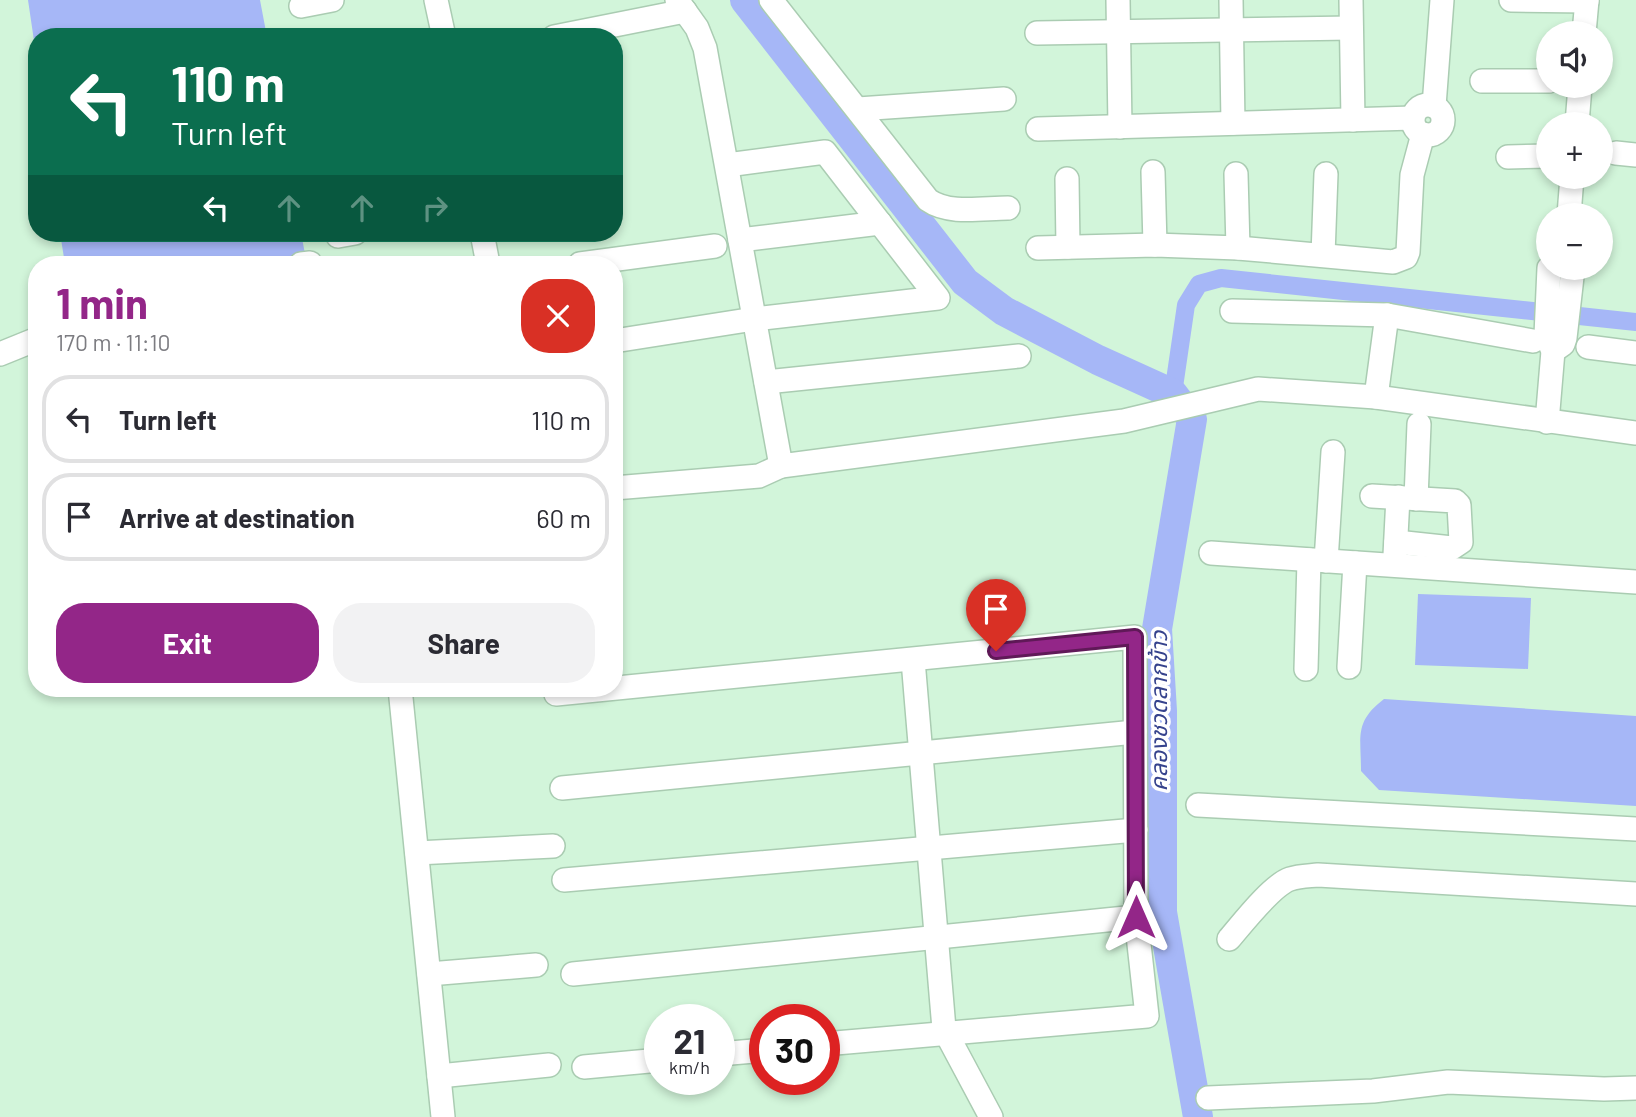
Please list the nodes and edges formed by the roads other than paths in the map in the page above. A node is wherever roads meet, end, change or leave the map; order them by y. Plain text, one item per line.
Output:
1 (332, 0) edge
2 (436, 0) edge
3 (771, 0) edge
4 (1118, 0) edge
5 (1231, 0) edge
6 (1352, 0) edge
7 (1442, 0) edge
8 (1511, 0) edge
9 (1587, 0) edge
10 (681, 5) edge
11 (300, 6) dead end
12 (1585, 21) edge
13 (442, 28) edge
14 (590, 28) edge
15 (1351, 28) junction
16 (1232, 30) junction
17 (1118, 32) junction
18 (1037, 33) dead end
19 (1482, 81) dead end
20 (1536, 81) edge
21 (1004, 99) dead end
22 (858, 109) junction
23 (1353, 120) junction
24 (1233, 123) junction
25 (1418, 126) junction
26 (1120, 127) junction
27 (1038, 129) dead end
28 (1536, 156) edge
29 (1508, 157) dead end
30 (727, 165) junction
31 (1153, 172) dead end
32 (1236, 174) dead end
33 (1326, 174) dead end
34 (1067, 178) dead end
35 (1008, 208) dead end
36 (880, 223) junction
37 (740, 240) junction
38 (1155, 245) junction
39 (715, 246) dead end
40 (1068, 247) junction
41 (1038, 248) dead end
42 (1238, 248) junction
43 (1323, 255) junction
44 (623, 258) edge
45 (1549, 280) edge
46 (1569, 280) edge
47 (1232, 310) dead end
48 (1387, 315) junction
49 (754, 318) junction
50 (623, 340) edge
51 (1549, 341) junction
52 (28, 343) edge
53 (1588, 347) dead end
54 (1636, 353) edge
55 (0, 354) edge
56 (1019, 356) dead end
57 (766, 382) junction
58 (1376, 397) junction
59 (1547, 422) junction
60 (1419, 424) dead end
61 (1636, 433) edge
62 (1333, 452) dead end
63 (781, 466) junction
64 (623, 487) edge
65 (1372, 496) dead end
66 (1407, 498) junction
67 (1396, 542) junction
68 (1211, 553) dead end
69 (1317, 560) junction
70 (1355, 563) junction
71 (1394, 565) junction
72 (1636, 582) edge
73 (913, 660) junction
74 (1349, 667) dead end
75 (1306, 669) dead end
76 (623, 688) edge
77 (401, 697) edge
78 (1135, 732) junction
79 (921, 753) junction
80 (562, 788) dead end
81 (1198, 805) dead end
82 (1636, 829) edge
83 (1136, 830) junction
84 (553, 846) dead end
85 (929, 848) junction
86 (417, 853) junction
87 (564, 880) dead end
88 (1636, 894) edge
89 (1136, 917) junction
90 (936, 937) junction
91 (1229, 939) dead end
92 (536, 965) dead end
93 (429, 974) junction
94 (573, 974) dead end
95 (946, 1033) junction
96 (840, 1043) edge
97 (644, 1061) edge
98 (549, 1065) dead end
99 (584, 1066) dead end
100 (439, 1076) junction
101 (1636, 1088) edge
102 (1208, 1098) dead end
103 (983, 1111) edge
104 (443, 1117) edge

1 - 11 street
2 - 13 street
3 - 22 street
4 - 17 street
5 - 16 street
6 - 15 street
7 - 25 street
8 - 9 street
9 - 12 street
10 - 14 street
10 - 30 street
15 - 16 street
15 - 23 street
16 - 17 street
16 - 24 street
17 - 18 street
17 - 26 street
19 - 20 street
21 - 22 street
22 - 35 street
23 - 24 street
23 - 25 street
24 - 26 street
25 - 43 street
26 - 27 street
28 - 29 street
30 - 36 street
30 - 37 street
31 - 38 street
32 - 42 street
33 - 43 street
34 - 40 street
36 - 37 street
36 - 49 street
37 - 49 street
38 - 40 street
38 - 42 street
39 - 44 street
40 - 41 street
42 - 43 street
45 - 51 street
46 - 51 street
47 - 48 street
48 - 51 street
48 - 58 street
49 - 50 street
49 - 57 street
51 - 59 street
52 - 55 street
53 - 54 street
56 - 57 street
57 - 63 street
58 - 59 street
58 - 63 street
59 - 61 street
60 - 66 street
62 - 69 street
63 - 64 street
65 - 66 street
66 - 67 street
66 - 67 street
67 - 71 street
68 - 69 street
69 - 70 street
69 - 75 street
70 - 71 street
70 - 74 street
71 - 72 street
73 - 76 street
73 - 78 street
73 - 79 street
77 - 86 street
78 - 79 street
78 - 83 street
79 - 80 street
79 - 85 street
81 - 82 street
83 - 85 street
83 - 89 street
84 - 86 street
85 - 87 street
85 - 90 street
86 - 93 street
88 - 91 street
89 - 90 street
89 - 95 street
90 - 94 street
90 - 95 street
92 - 93 street
93 - 100 street
95 - 96 street
95 - 103 street
97 - 99 street
98 - 100 street
100 - 104 street
101 - 102 street

